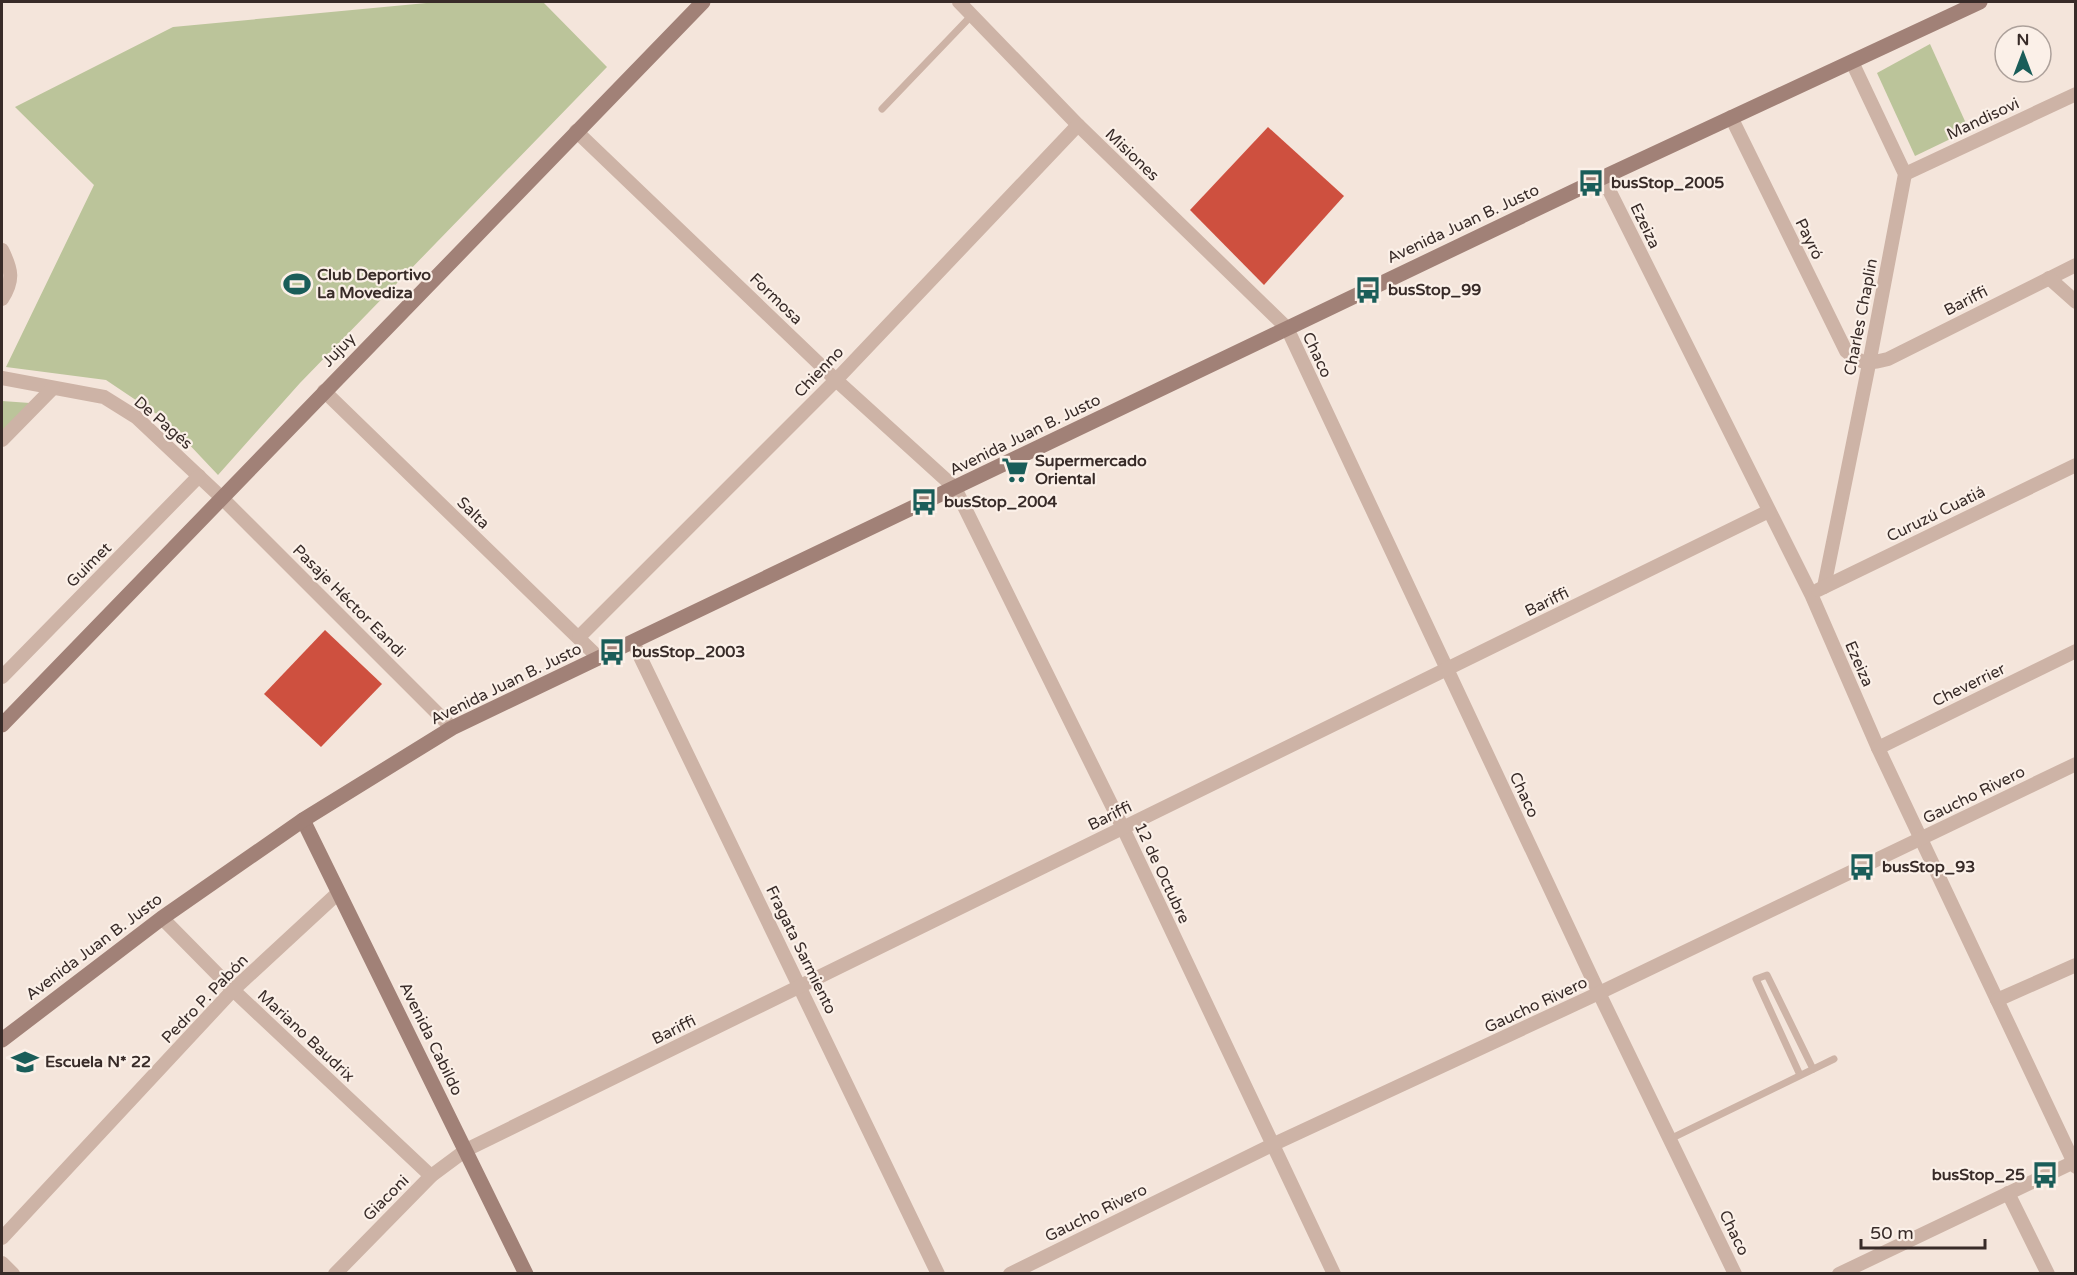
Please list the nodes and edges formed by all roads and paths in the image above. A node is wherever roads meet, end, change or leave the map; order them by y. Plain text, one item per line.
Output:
1 (703, 2) edge
2 (959, 2) edge
3 (1980, 2) edge
4 (972, 15) junction
5 (1852, 62) junction
6 (2076, 94) edge
7 (882, 109) dead end
8 (1731, 117) junction
9 (1078, 125) junction
10 (576, 131) junction
11 (1905, 174) junction
12 (1603, 178) junction
13 (2, 250) edge
14 (2076, 265) edge
15 (2049, 278) junction
16 (2, 299) edge
17 (2076, 302) edge
18 (1287, 328) junction
19 (1869, 364) junction
20 (2, 378) edge
21 (836, 380) junction
22 (53, 388) junction
23 (324, 391) junction
24 (2, 440) edge
25 (2076, 465) edge
26 (199, 476) junction
27 (955, 488) junction
28 (222, 498) junction
29 (1769, 512) junction
30 (1824, 587) junction
31 (1811, 594) junction
32 (579, 637) junction
33 (633, 642) junction
34 (2076, 651) edge
35 (599, 658) junction
36 (1447, 670) junction
37 (2, 676) edge
38 (2, 725) edge
39 (452, 728) junction
40 (1878, 748) junction
41 (2076, 764) edge
42 (303, 820) junction
43 (1123, 828) junction
44 (1921, 838) junction
45 (338, 893) junction
46 (162, 918) junction
47 (2076, 965) edge
48 (801, 986) junction
49 (233, 990) junction
50 (1599, 993) junction
51 (1997, 1000) junction
52 (2, 1040) edge
53 (1834, 1059) dead end
54 (1813, 1069) junction
55 (1800, 1075) junction
56 (1670, 1139) junction
57 (1272, 1145) junction
58 (466, 1150) junction
59 (2075, 1163) edge
60 (431, 1176) junction
61 (2008, 1193) junction
62 (2, 1238) edge
63 (2, 1263) edge
64 (13, 1274) edge
65 (335, 1274) edge
66 (526, 1274) edge
67 (938, 1274) edge
68 (1010, 1274) edge
69 (1334, 1274) edge
70 (1735, 1274) edge
71 (1839, 1274) edge
72 (2048, 1274) edge

1 - 10 main road, Jujuy
2 - 4 street, Misiones
3 - 5 main road, Avenida Juan B. Justo
4 - 7 lane
4 - 9 street, Misiones
5 - 8 main road, Avenida Juan B. Justo
5 - 11 street
6 - 11 street, Mandisovi
8 - 12 main road, Avenida Juan B. Justo
8 - 19 street, Payró
9 - 18 street, Misiones
9 - 21 street, Chienno
10 - 21 street, Formosa
10 - 23 main road, Jujuy
11 - 19 street, Charles Chaplin
12 - 18 main road, Avenida Juan B. Justo
12 - 29 street, Ezeiza
13 - 16 street
14 - 15 street, Bariffi
15 - 17 street
15 - 19 street, Bariffi
18 - 27 main road, Avenida Juan B. Justo
18 - 36 street, Chaco
19 - 30 street, Charles Chaplin
20 - 22 street, De Pagés
21 - 27 street, Formosa
21 - 32 street, Chienno
22 - 24 street
22 - 26 street, De Pagés
23 - 28 main road, Jujuy
23 - 32 street, Salta
25 - 30 street, Curuzú Cuatiá
26 - 28 street, De Pagés
26 - 37 street, Guimet
27 - 33 main road, Avenida Juan B. Justo
27 - 43 street, 12 de Octubre
28 - 38 main road, Jujuy
28 - 39 street, Pasaje Héctor Eandi
29 - 31 street, Ezeiza
29 - 36 street, Bariffi
30 - 31 street, Curuzú Cuatiá
31 - 40 street, Ezeiza
32 - 35 street, Salta
33 - 35 main road, Avenida Juan B. Justo
33 - 48 street, Fragata Sarmiento
34 - 40 street, Cheverrier
35 - 39 main road, Avenida Juan B. Justo
36 - 43 street, Bariffi
36 - 50 street, Chaco
39 - 42 main road, Avenida Juan B. Justo
40 - 44 street, Ezeiza
41 - 44 street, Gaucho Rivero
42 - 45 main road, Avenida Cabildo
42 - 46 main road, Avenida Juan B. Justo
43 - 48 street, Bariffi
43 - 57 street, 12 de Octubre
44 - 50 street, Gaucho Rivero
44 - 51 street, Ezeiza
45 - 49 street, Pedro P. Pabón
45 - 58 main road, Avenida Cabildo
46 - 49 street, Mariano Baudrix
46 - 52 main road, Avenida Juan B. Justo
47 - 51 street
48 - 58 street, Bariffi
48 - 67 street, Fragata Sarmiento
49 - 60 street, Mariano Baudrix
49 - 62 street, Pedro P. Pabón
50 - 56 street, Chaco
50 - 57 street, Gaucho Rivero
51 - 59 street, Ezeiza
53 - 54 lane
54 - 55 lane
54 - 55 lane
55 - 56 lane
56 - 70 street, Chaco
57 - 68 street, Gaucho Rivero
57 - 69 street, 12 de Octubre
58 - 60 street, Giaconi
58 - 66 main road, Avenida Cabildo
59 - 61 street
60 - 65 street, Giaconi
61 - 71 street
61 - 72 street
63 - 64 street

